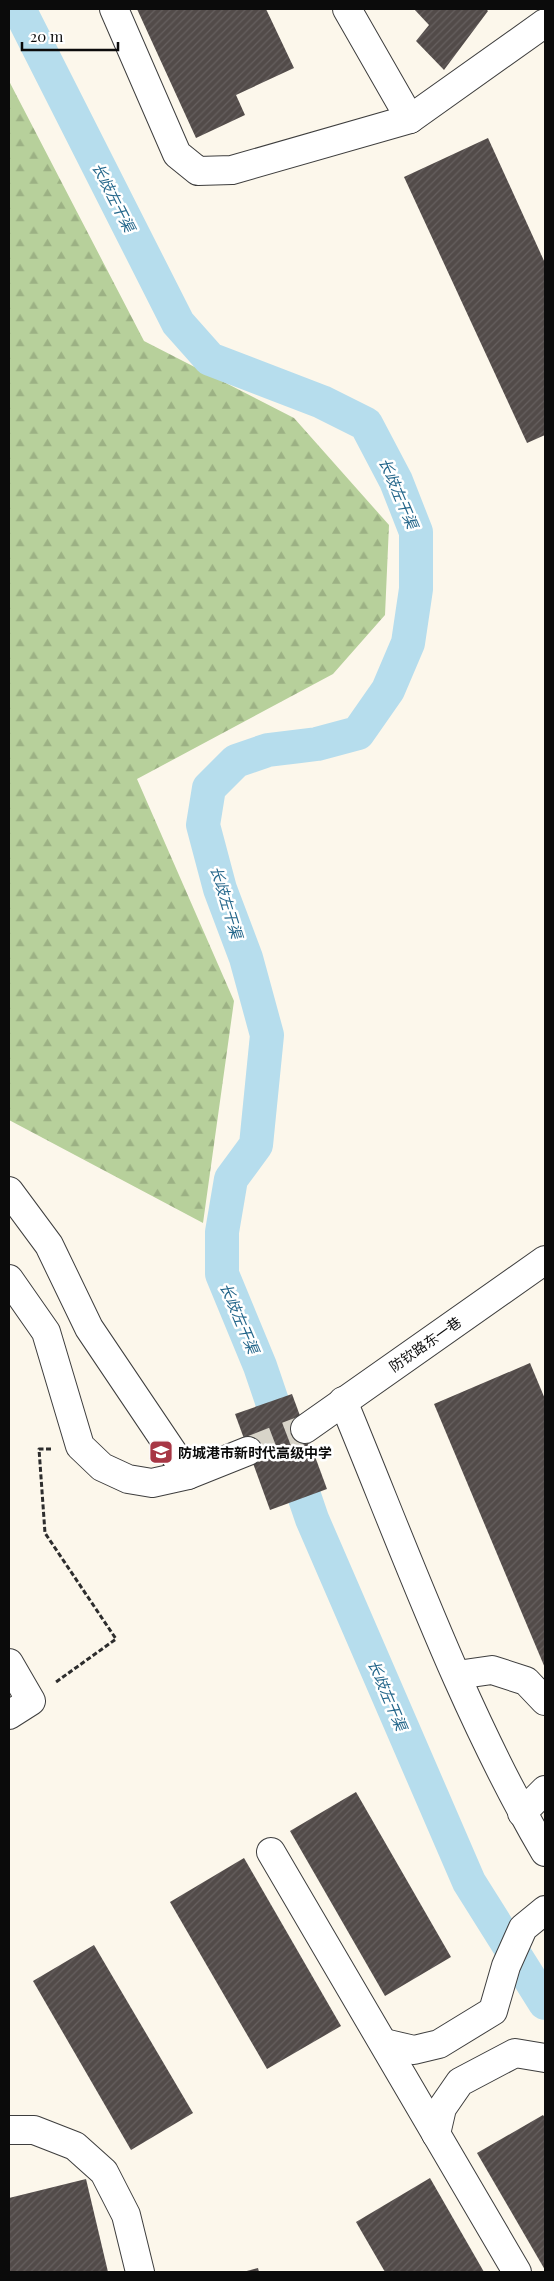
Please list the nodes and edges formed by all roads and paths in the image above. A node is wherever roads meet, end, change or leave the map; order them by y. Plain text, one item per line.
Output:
1 (114, 9) edge
2 (347, 9) edge
3 (545, 23) edge
4 (410, 119) junction
5 (9, 1191) edge
6 (545, 1260) edge
7 (9, 1279) edge
8 (343, 1401) junction
9 (305, 1429) tunnel mouth
10 (80, 1446) junction
11 (248, 1452) tunnel mouth
12 (188, 1475) junction
13 (9, 1663) edge
14 (457, 1675) junction
15 (31, 1700) junction
16 (545, 1701) edge
17 (9, 1715) edge
18 (545, 1790) edge
19 (522, 1813) junction
20 (271, 1852) dead end
21 (545, 1852) edge
22 (545, 1910) edge
23 (384, 2044) junction
24 (545, 2058) edge
25 (9, 2130) edge
26 (436, 2134) junction
27 (140, 2272) edge
28 (517, 2272) edge

1 - 4 street
2 - 4 street
3 - 4 street
5 - 12 street
6 - 8 street, 防钦路东一巷
7 - 10 street
8 - 9 street, 防钦路东一巷
8 - 14 street
10 - 12 street
10 - 15 path
11 - 12 street
13 - 15 street
14 - 16 street
14 - 19 street
15 - 17 street
18 - 19 street
19 - 21 street
20 - 23 street
22 - 23 street
23 - 26 street
24 - 26 street
25 - 27 street
26 - 28 street

